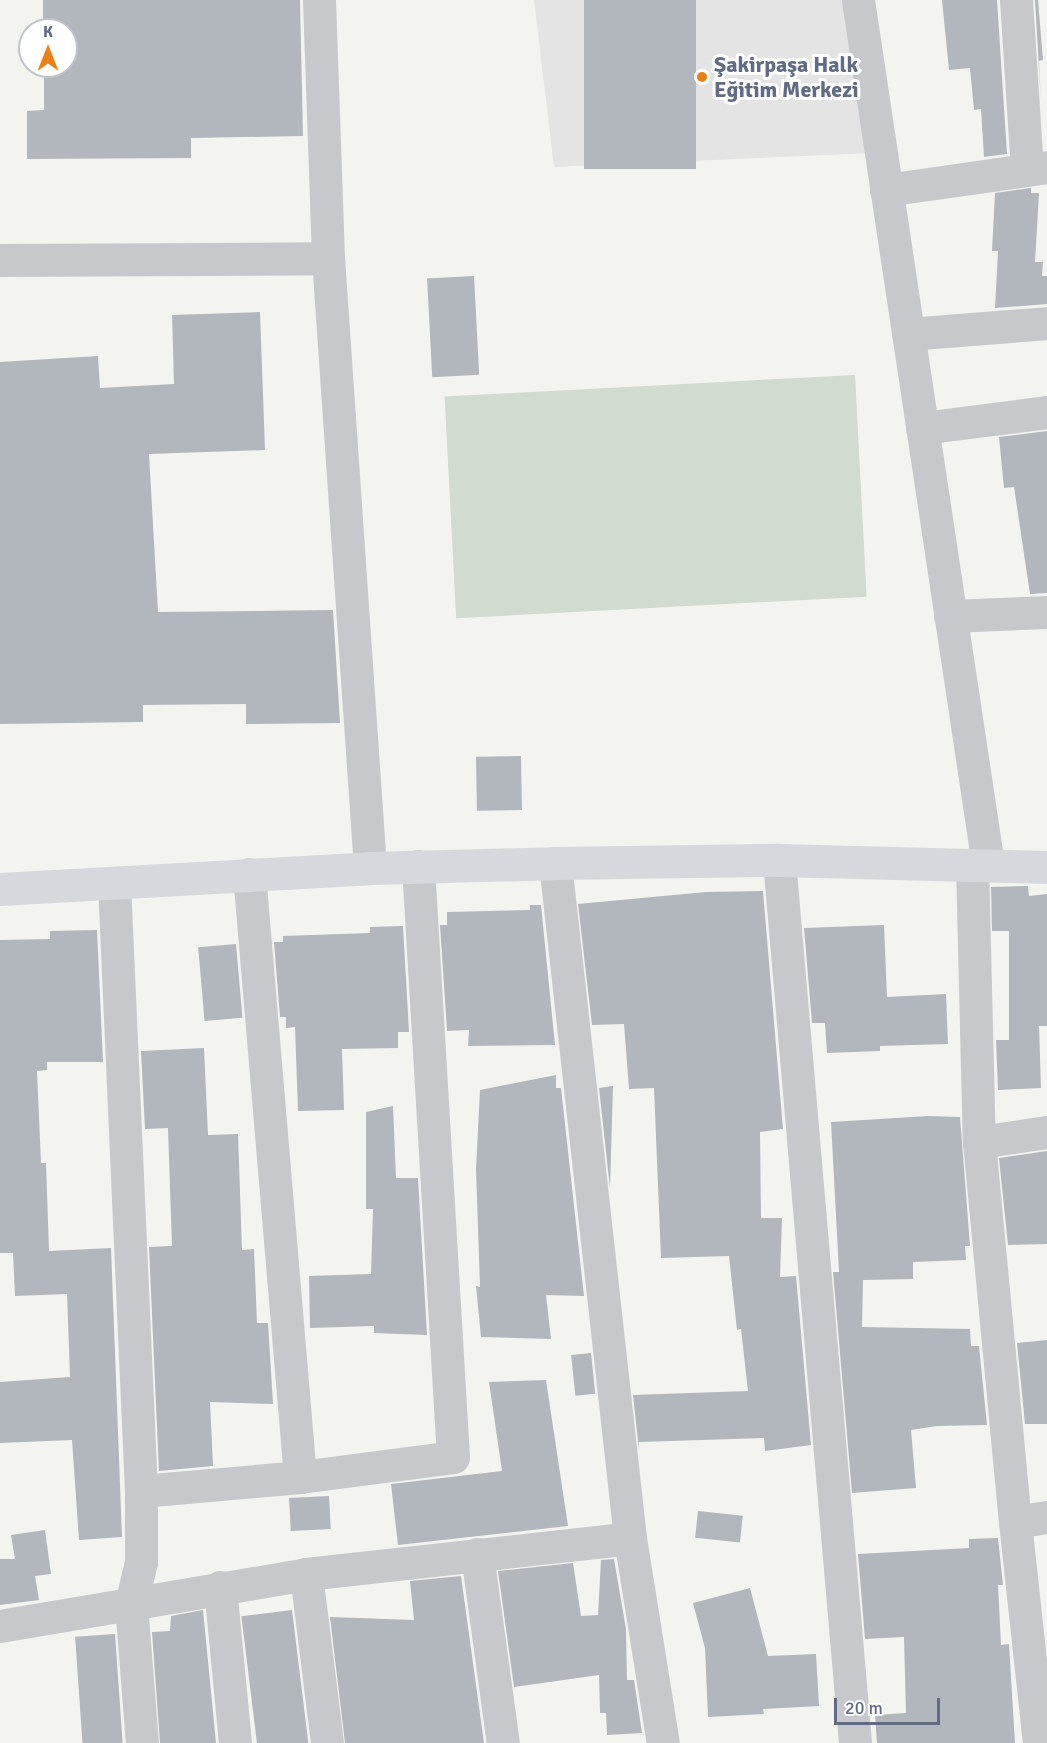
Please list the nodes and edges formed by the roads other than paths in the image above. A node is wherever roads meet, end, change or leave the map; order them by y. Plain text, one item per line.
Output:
1 (319, 0) edge
2 (858, 0) edge
3 (1016, 0) edge
4 (1037, 169) edge
5 (886, 190) junction
6 (328, 258) junction
7 (0, 260) edge
8 (1047, 323) edge
9 (908, 334) junction
10 (1047, 412) edge
11 (922, 428) junction
12 (1047, 612) edge
13 (951, 616) junction
14 (779, 860) junction
15 (555, 863) junction
16 (980, 865) junction
17 (418, 867) junction
18 (1047, 867) edge
19 (370, 868) junction
20 (249, 874) junction
21 (114, 883) junction
22 (0, 889) edge
23 (1047, 1132) edge
24 (979, 1142) junction
25 (300, 1477) junction
26 (141, 1491) junction
27 (1047, 1517) edge
28 (1015, 1522) junction
29 (630, 1538) junction
30 (477, 1554) junction
31 (306, 1574) junction
32 (220, 1587) junction
33 (131, 1604) junction
34 (0, 1626) edge
35 (142, 1743) edge
36 (235, 1743) edge
37 (327, 1743) edge
38 (503, 1743) edge
39 (663, 1743) edge
40 (855, 1743) edge
41 (1039, 1743) edge

1 - 6 street
2 - 5 street
3 - 4 street
4 - 5 street
5 - 9 street
6 - 7 street
6 - 19 street
8 - 9 street
9 - 11 street
10 - 11 street
11 - 13 street
12 - 13 street
13 - 16 street
14 - 15 main road
14 - 16 main road
14 - 40 street
15 - 17 main road
15 - 29 street
16 - 18 main road
16 - 24 street
17 - 19 main road
17 - 25 street
19 - 20 main road
20 - 21 main road
20 - 25 street
21 - 22 main road
21 - 26 street
23 - 24 street
24 - 28 street
25 - 26 street
26 - 33 street
27 - 28 street
28 - 41 street
29 - 30 street
29 - 39 street
30 - 31 street
30 - 38 street
31 - 32 street
31 - 37 street
32 - 33 street
32 - 36 street
33 - 34 street
33 - 35 street

